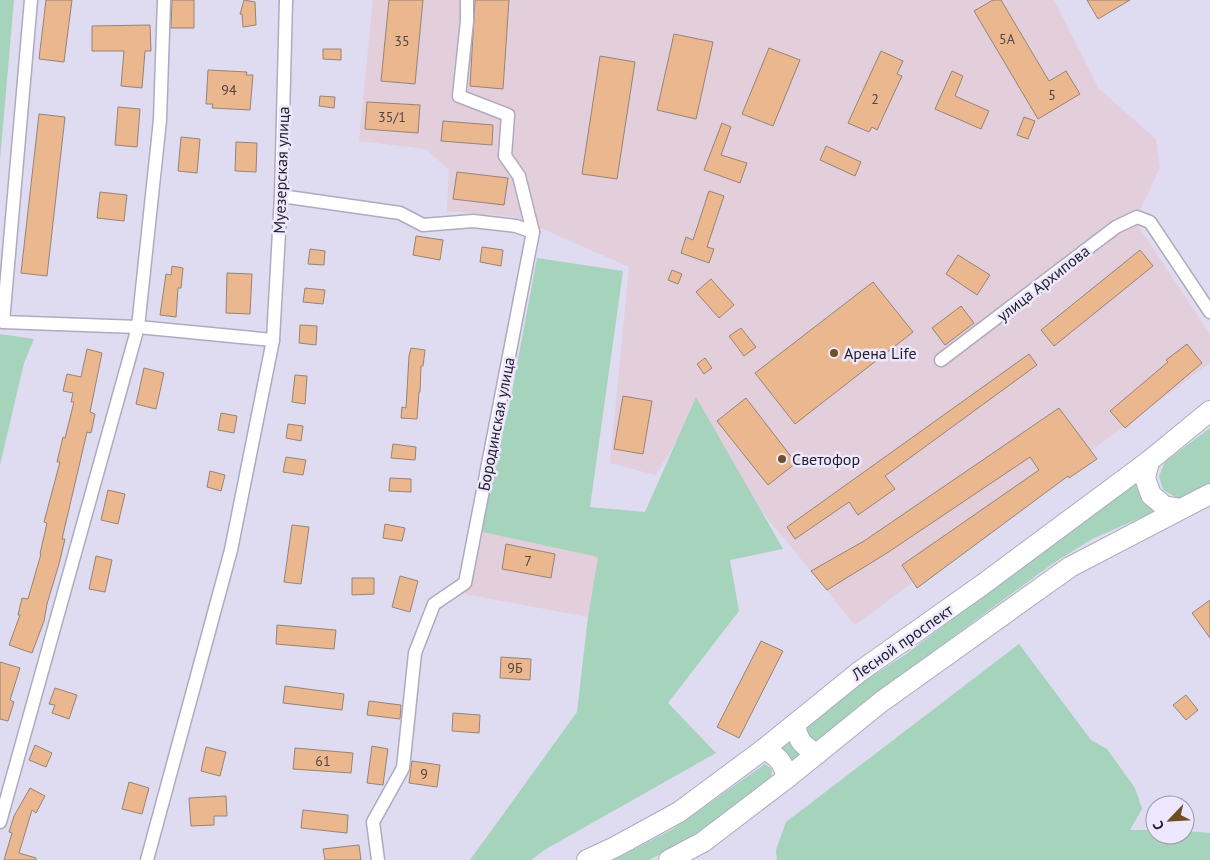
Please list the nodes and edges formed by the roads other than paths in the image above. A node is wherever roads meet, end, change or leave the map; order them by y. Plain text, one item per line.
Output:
1 (31, 0) edge
2 (164, 0) edge
3 (286, 0) edge
4 (467, 0) edge
5 (281, 196) junction
6 (533, 232) junction
7 (1210, 312) edge
8 (138, 327) junction
9 (273, 340) junction
10 (941, 360) dead end
11 (1210, 410) edge
12 (1149, 461) junction
13 (1210, 494) edge
14 (1181, 509) junction
15 (795, 724) junction
16 (764, 749) junction
17 (817, 754) junction
18 (787, 778) junction
19 (0, 822) edge
20 (147, 860) edge
21 (378, 860) edge
22 (587, 860) edge
23 (669, 860) edge

1 - 8 street
2 - 8 street
3 - 5 street, Муезерская улица
4 - 6 street, Бородинская улица
5 - 6 street
5 - 9 street, Муезерская улица
6 - 21 street, Бородинская улица
7 - 10 street, улица Архипова
8 - 9 street
8 - 19 street
9 - 20 street, Муезерская улица
11 - 12 main road, Лесной проспект
12 - 14 main road
12 - 15 main road, Лесной проспект
13 - 14 main road
14 - 17 main road
15 - 16 main road, Лесной проспект
15 - 17 main road
16 - 18 main road
16 - 22 main road, Лесной проспект
17 - 18 main road
18 - 23 main road

